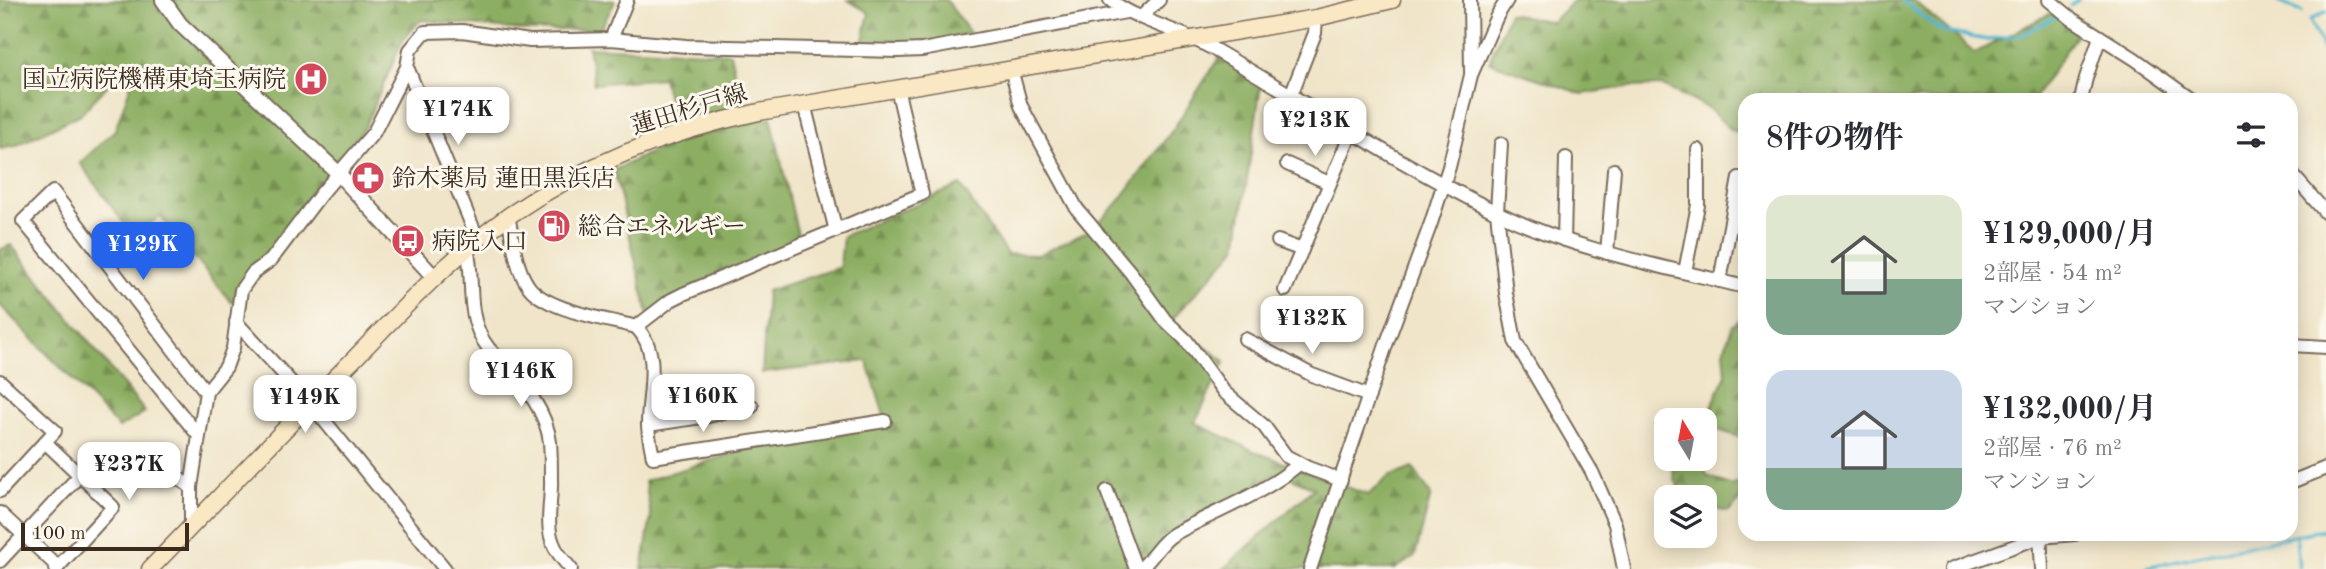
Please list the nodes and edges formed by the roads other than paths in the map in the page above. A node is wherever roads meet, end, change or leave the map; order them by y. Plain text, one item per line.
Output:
1 (163, 0) edge
2 (627, 0) edge
3 (1110, 0) edge
4 (1159, 0) edge
5 (1392, 0) edge
6 (1470, 0) edge
7 (1507, 0) edge
8 (2057, 2) edge
9 (1126, 12) junction
10 (1141, 17) junction
11 (1316, 18) junction
12 (2100, 37) junction
13 (611, 39) junction
14 (1195, 40) junction
15 (407, 67) junction
16 (1011, 69) junction
17 (1471, 75) junction
18 (897, 88) junction
19 (2083, 93) edge
20 (2182, 93) edge
21 (1291, 95) junction
22 (804, 104) junction
23 (1352, 131) junction
24 (1501, 144) dead end
25 (1698, 150) dead end
26 (1566, 158) dead end
27 (1287, 163) dead end
28 (1614, 170) dead end
29 (338, 173) junction
30 (2298, 181) edge
31 (1329, 183) junction
32 (1443, 183) junction
33 (1738, 183) edge
34 (1497, 212) junction
35 (2326, 213) edge
36 (509, 216) junction
37 (836, 231) junction
38 (1278, 240) dead end
39 (1564, 240) junction
40 (473, 244) junction
41 (1302, 250) junction
42 (1606, 253) junction
43 (1685, 272) junction
44 (434, 277) junction
45 (1720, 281) junction
46 (1738, 285) edge
47 (1285, 290) dead end
48 (236, 322) junction
49 (636, 327) junction
50 (1245, 339) dead end
51 (2298, 345) edge
52 (2326, 347) edge
53 (0, 381) edge
54 (206, 392) junction
55 (1369, 396) junction
56 (310, 403) junction
57 (752, 406) dead end
58 (885, 421) dead end
59 (648, 425) junction
60 (199, 436) junction
61 (45, 442) junction
62 (144, 455) dead end
63 (1299, 464) junction
64 (2326, 468) edge
65 (80, 475) junction
66 (2298, 479) edge
67 (1341, 480) junction
68 (191, 487) junction
69 (0, 491) edge
70 (1107, 491) dead end
71 (0, 513) edge
72 (191, 528) junction
73 (24, 535) junction
74 (2024, 541) edge
75 (2040, 541) edge
76 (0, 561) edge
77 (57, 568) edge
78 (150, 569) edge
79 (445, 569) edge
80 (570, 569) edge
81 (1138, 569) edge
82 (1310, 569) edge
83 (1624, 569) edge
84 (1951, 569) edge
85 (2042, 569) edge

1 - 29 street
2 - 13 street
3 - 9 street
4 - 10 street
5 - 11 main road, 蓮田杉戸線
6 - 17 street
7 - 17 street
8 - 12 street
9 - 10 street
9 - 13 street
10 - 14 street
11 - 14 main road, 蓮田杉戸線
11 - 21 street
12 - 19 street
12 - 20 street
13 - 15 street
14 - 16 main road, 蓮田杉戸線
14 - 21 street
15 - 29 street
15 - 40 street
16 - 18 main road, 蓮田杉戸線
16 - 63 street
17 - 32 street
18 - 22 main road, 蓮田杉戸線
18 - 37 street
21 - 23 street
22 - 36 main road, 蓮田杉戸線
22 - 37 street
23 - 31 street
23 - 32 street
24 - 34 street
25 - 43 street
26 - 39 street
27 - 31 street
28 - 42 street
29 - 44 street
29 - 48 street
30 - 35 street
31 - 41 street
32 - 34 street
32 - 55 street
33 - 45 street
34 - 39 street
34 - 83 street
36 - 40 main road, 蓮田杉戸線
36 - 49 street
37 - 49 street
38 - 41 street
39 - 42 street
40 - 44 main road, 蓮田杉戸線
40 - 80 street
41 - 47 street
42 - 43 street
43 - 45 street
44 - 56 main road, 蓮田杉戸線
45 - 46 street
48 - 54 street
48 - 56 street
49 - 59 street
50 - 55 street
51 - 52 street
53 - 61 street
54 - 60 street
54 - 60 street
55 - 67 street
56 - 72 main road, 蓮田杉戸線
56 - 79 street
57 - 59 street
58 - 59 street
60 - 68 street
61 - 65 street
61 - 69 street
62 - 68 street
63 - 67 street
63 - 81 street
64 - 66 street
65 - 73 street
65 - 77 street
67 - 82 street
68 - 72 street
70 - 81 street
71 - 73 street
72 - 78 main road, 蓮田杉戸線
73 - 76 street
73 - 77 street
74 - 84 street
75 - 85 street

